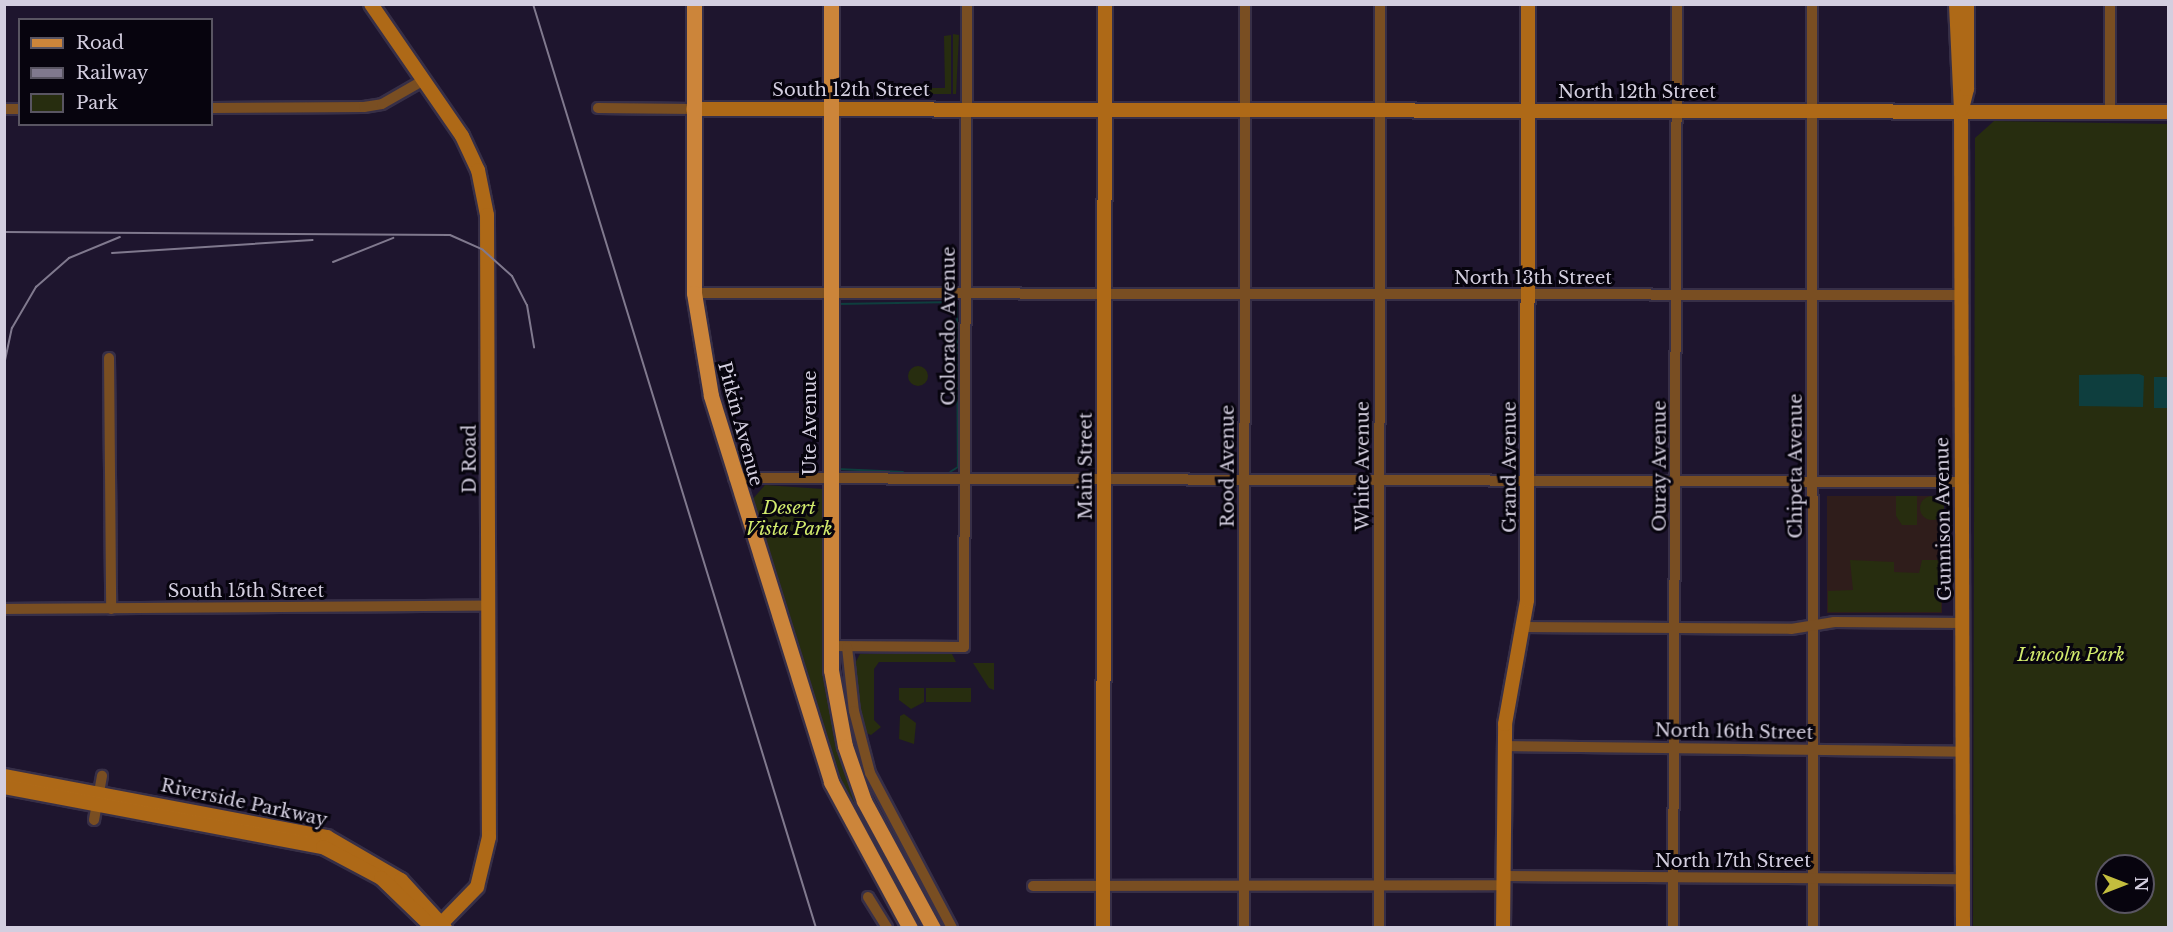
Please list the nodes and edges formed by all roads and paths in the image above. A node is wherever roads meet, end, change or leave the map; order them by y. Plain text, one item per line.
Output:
1 (371, 4) edge
2 (694, 4) edge
3 (831, 4) edge
4 (967, 4) edge
5 (1105, 4) edge
6 (1245, 4) edge
7 (1380, 4) edge
8 (1528, 4) edge
9 (1677, 4) edge
10 (1812, 4) edge
11 (1956, 4) edge
12 (1967, 4) edge
13 (2110, 4) edge
14 (424, 80) junction
15 (830, 107) junction
16 (1105, 107) junction
17 (213, 108) edge
18 (598, 108) dead end
19 (966, 108) junction
20 (1246, 108) junction
21 (1379, 108) junction
22 (693, 109) junction
23 (1528, 109) junction
24 (1677, 110) junction
25 (1812, 111) junction
26 (1961, 111) junction
27 (2110, 112) junction
28 (2169, 112) edge
29 (966, 292) junction
30 (694, 293) junction
31 (830, 293) junction
32 (1105, 293) junction
33 (1244, 293) junction
34 (1379, 294) junction
35 (1528, 294) junction
36 (1677, 295) junction
37 (1812, 295) junction
38 (1961, 295) junction
39 (109, 358) dead end
40 (734, 478) junction
41 (830, 478) junction
42 (965, 479) junction
43 (1104, 479) junction
44 (1244, 479) junction
45 (1379, 480) junction
46 (1527, 480) junction
47 (1676, 480) junction
48 (1812, 481) junction
49 (1960, 482) junction
50 (488, 606) junction
51 (4, 609) edge
52 (111, 609) junction
53 (1963, 623) junction
54 (1812, 625) junction
55 (1523, 627) junction
56 (1674, 628) junction
57 (830, 646) junction
58 (847, 647) junction
59 (1504, 746) junction
60 (1674, 747) junction
61 (1813, 750) junction
62 (1963, 752) junction
63 (4, 776) edge
64 (102, 776) dead end
65 (4, 787) edge
66 (98, 798) junction
67 (94, 820) dead end
68 (1674, 877) junction
69 (1813, 878) junction
70 (1963, 879) junction
71 (1503, 880) junction
72 (1244, 885) junction
73 (1379, 885) junction
74 (1033, 886) dead end
75 (1103, 886) junction
76 (868, 897) dead end
77 (467, 900) junction
78 (426, 903) junction
79 (439, 926) edge
80 (887, 927) edge
81 (910, 927) edge
82 (933, 927) edge
83 (952, 927) edge
84 (1103, 927) edge
85 (1244, 927) edge
86 (1378, 927) edge
87 (1503, 927) edge
88 (1673, 927) edge
89 (1813, 927) edge
90 (1963, 927) edge

1 - 14 street, D Road
2 - 22 main road, Pitkin Avenue
3 - 15 main road, Ute Avenue
4 - 19 street, Colorado Avenue
5 - 16 street, Main Street
6 - 20 street, Rood Avenue
7 - 21 street, White Avenue
8 - 23 street, Grand Avenue
9 - 24 street, Ouray Avenue
10 - 25 street, Chipeta Avenue
11 - 26 street, Gunnison Avenue
12 - 26 street, Gunnison Avenue
13 - 27 street
14 - 17 street
14 - 50 street, D Road
15 - 19 street, South 12th Street
15 - 22 street, South 12th Street
15 - 31 main road, Ute Avenue
16 - 19 street, South 12th Street
16 - 20 street, North 12th Street
16 - 32 street, Main Street
18 - 22 street, South 12th Street
19 - 29 street, Colorado Avenue
20 - 21 street, North 12th Street
20 - 33 street, Rood Avenue
21 - 23 street, North 12th Street
21 - 34 street, White Avenue
22 - 30 main road, Pitkin Avenue
23 - 24 street, North 12th Street
23 - 35 street, Grand Avenue
24 - 25 street, North 12th Street
24 - 36 street, Ouray Avenue
25 - 26 street, North 12th Street
25 - 37 street, Chipeta Avenue
26 - 27 street, North 12th Street
26 - 38 street, Gunnison Avenue
27 - 28 street, North 12th Street
29 - 31 street, North 13th Street
29 - 32 street, North 13th Street
29 - 42 street, Colorado Avenue
30 - 31 street, North 13th Street
30 - 40 main road, Pitkin Avenue
31 - 41 main road, Ute Avenue
32 - 33 street, North 13th Street
32 - 43 street, Main Street
33 - 34 street, North 13th Street
33 - 44 street, Rood Avenue
34 - 35 street, North 13th Street
34 - 45 street, White Avenue
35 - 36 street, North 13th Street
35 - 46 street, Grand Avenue
36 - 37 street, North 13th Street
36 - 47 street, Ouray Avenue
37 - 38 street, North 13th Street
37 - 48 street, Chipeta Avenue
38 - 49 street, Gunnison Avenue
39 - 52 street
40 - 41 street
40 - 81 main road, Pitkin Avenue
41 - 42 street
41 - 57 main road, Ute Avenue
42 - 43 street
42 - 58 street, Colorado Avenue
43 - 44 street
43 - 75 street, Main Street
44 - 45 street
44 - 72 street, Rood Avenue
45 - 46 street
45 - 73 street, White Avenue
46 - 47 street
46 - 55 street, Grand Avenue
47 - 48 street
47 - 56 street, Ouray Avenue
48 - 49 street
48 - 54 street, Chipeta Avenue
49 - 53 street, Gunnison Avenue
50 - 52 street, South 15th Street
50 - 77 street, D Road
51 - 52 street, South 15th Street
53 - 54 street
53 - 62 street, Gunnison Avenue
54 - 56 street
54 - 61 street, Chipeta Avenue
55 - 56 street
55 - 59 street, Grand Avenue
56 - 60 street, Ouray Avenue
57 - 58 street
57 - 82 main road, Ute Avenue
58 - 83 street
59 - 60 street, North 16th Street
59 - 71 street, Grand Avenue
60 - 61 street, North 16th Street
60 - 68 street, Ouray Avenue
61 - 62 street, North 16th Street
61 - 69 street, Chipeta Avenue
62 - 70 street, Gunnison Avenue
63 - 66 street, Riverside Parkway
64 - 66 street
65 - 66 street, Riverside Parkway
66 - 67 street
66 - 78 street, Riverside Parkway
66 - 79 street, Riverside Parkway
68 - 69 street, North 17th Street
68 - 71 street, North 17th Street
68 - 88 street, Ouray Avenue
69 - 70 street, North 17th Street
69 - 89 street, Chipeta Avenue
70 - 90 street, Gunnison Avenue
71 - 73 street, North 17th Street
71 - 87 street, Grand Avenue
72 - 73 street, North 17th Street
72 - 75 street, North 17th Street
72 - 85 street, Rood Avenue
73 - 86 street, White Avenue
74 - 75 street, North 17th Street
75 - 84 street, Main Street
76 - 80 street
77 - 78 street
77 - 79 street, D Road
78 - 79 street, Riverside Parkway

